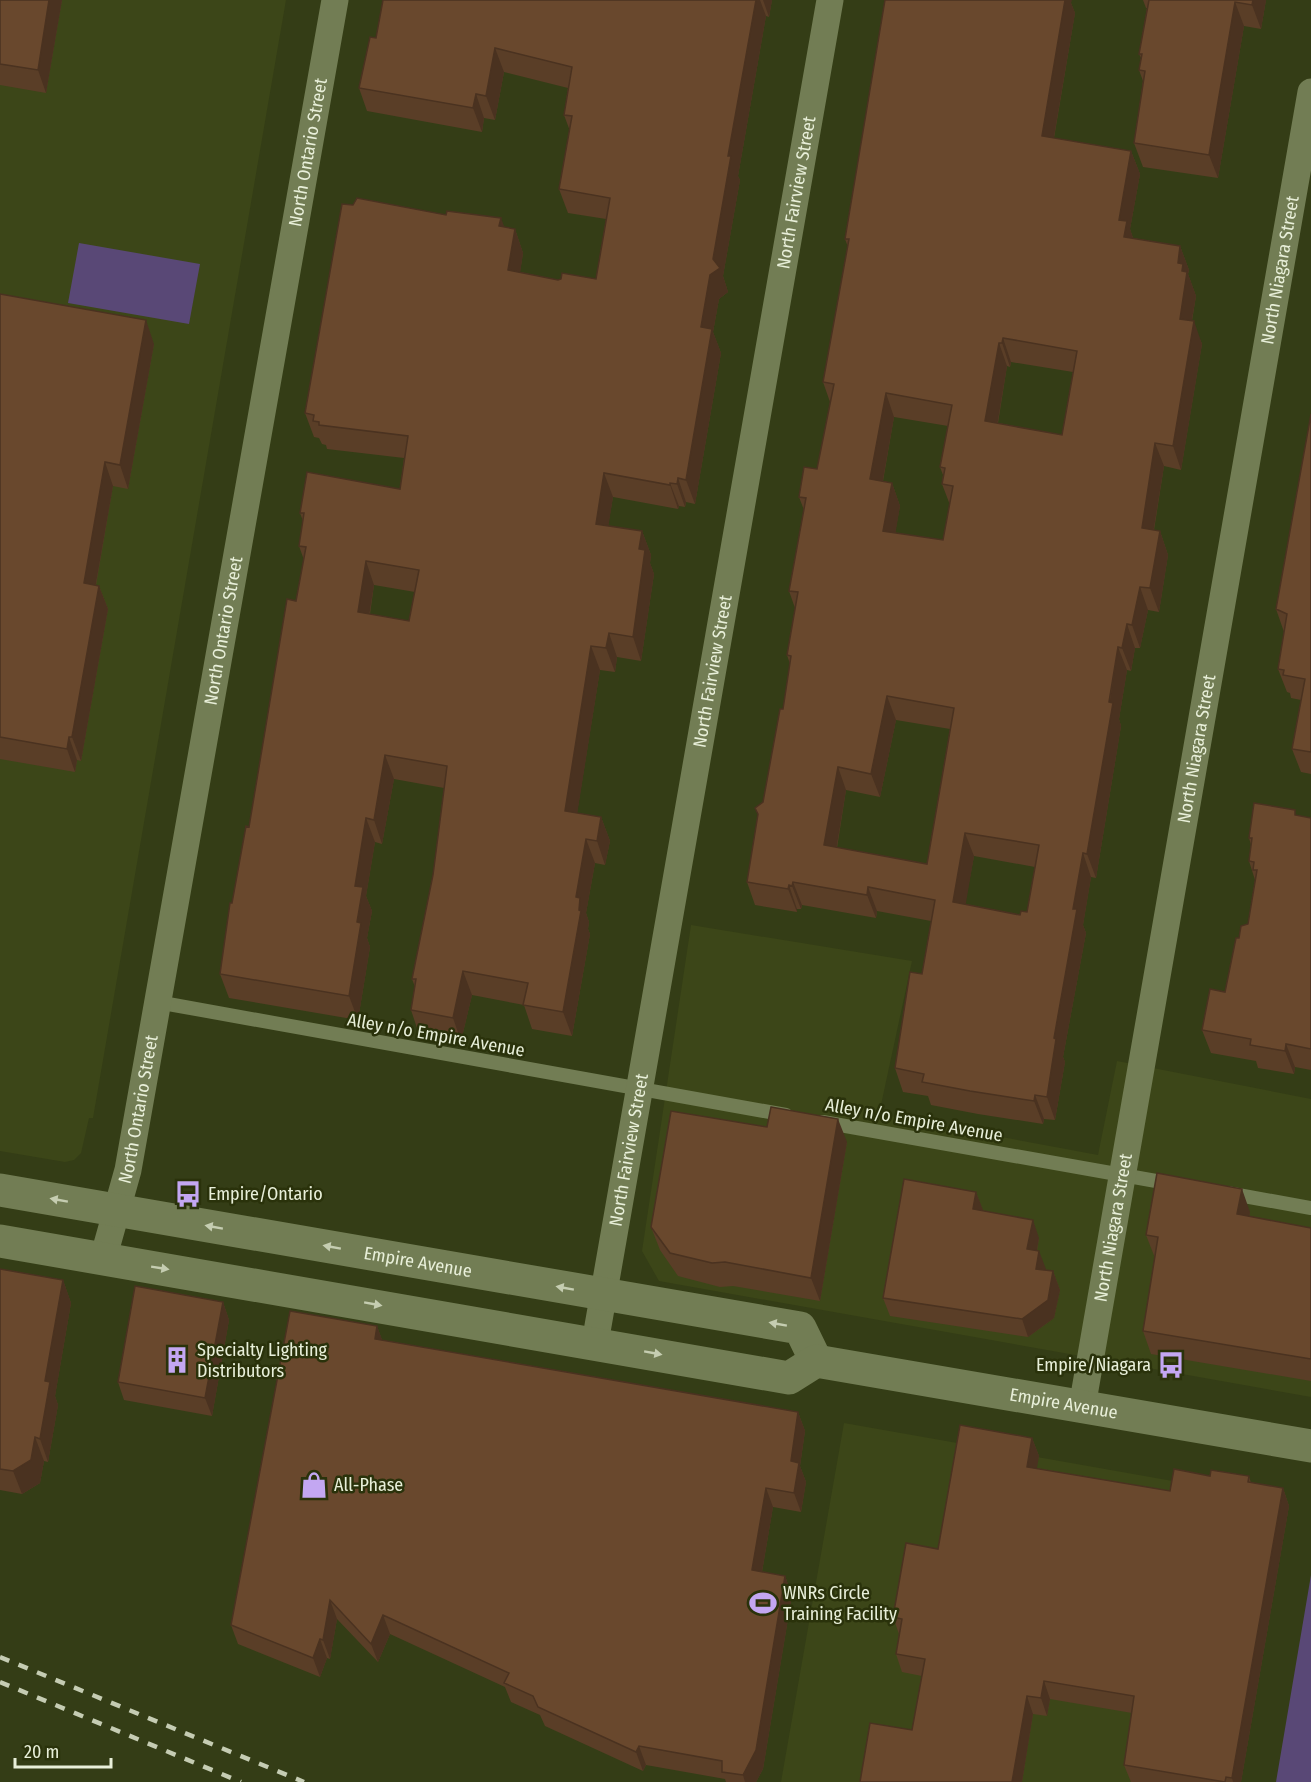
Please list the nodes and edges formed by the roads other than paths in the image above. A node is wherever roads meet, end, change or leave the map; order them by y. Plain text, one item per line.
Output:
1 (334, 0) edge
2 (830, 0) edge
3 (1311, 92) edge
4 (157, 1002) junction
5 (640, 1088) junction
6 (1122, 1175) junction
7 (1193, 1187) edge
8 (0, 1190) edge
9 (1217, 1191) edge
10 (1311, 1208) edge
11 (116, 1209) junction
12 (0, 1241) edge
13 (103, 1259) junction
14 (604, 1294) junction
15 (596, 1343) junction
16 (816, 1361) junction
17 (1082, 1407) junction
18 (1311, 1446) edge

1 - 4 street, North Ontario Street
2 - 5 street, North Fairview Street
3 - 6 street, North Niagara Street
4 - 5 lane, Alley n/o Empire Avenue
4 - 11 street, North Ontario Street
5 - 6 lane, Alley n/o Empire Avenue
5 - 14 street, North Fairview Street
6 - 7 lane, Alley n/o Empire Avenue
6 - 17 street, North Niagara Street
11 -> 8 main road, Empire Avenue
9 - 10 lane
11 - 13 street, North Ontario Street
14 -> 11 main road, Empire Avenue
12 - 13 main road
13 -> 15 main road
14 - 15 street, North Fairview Street
16 -> 14 main road, Empire Avenue
15 -> 16 main road
16 - 17 main road, Empire Avenue
17 - 18 main road, Empire Avenue

